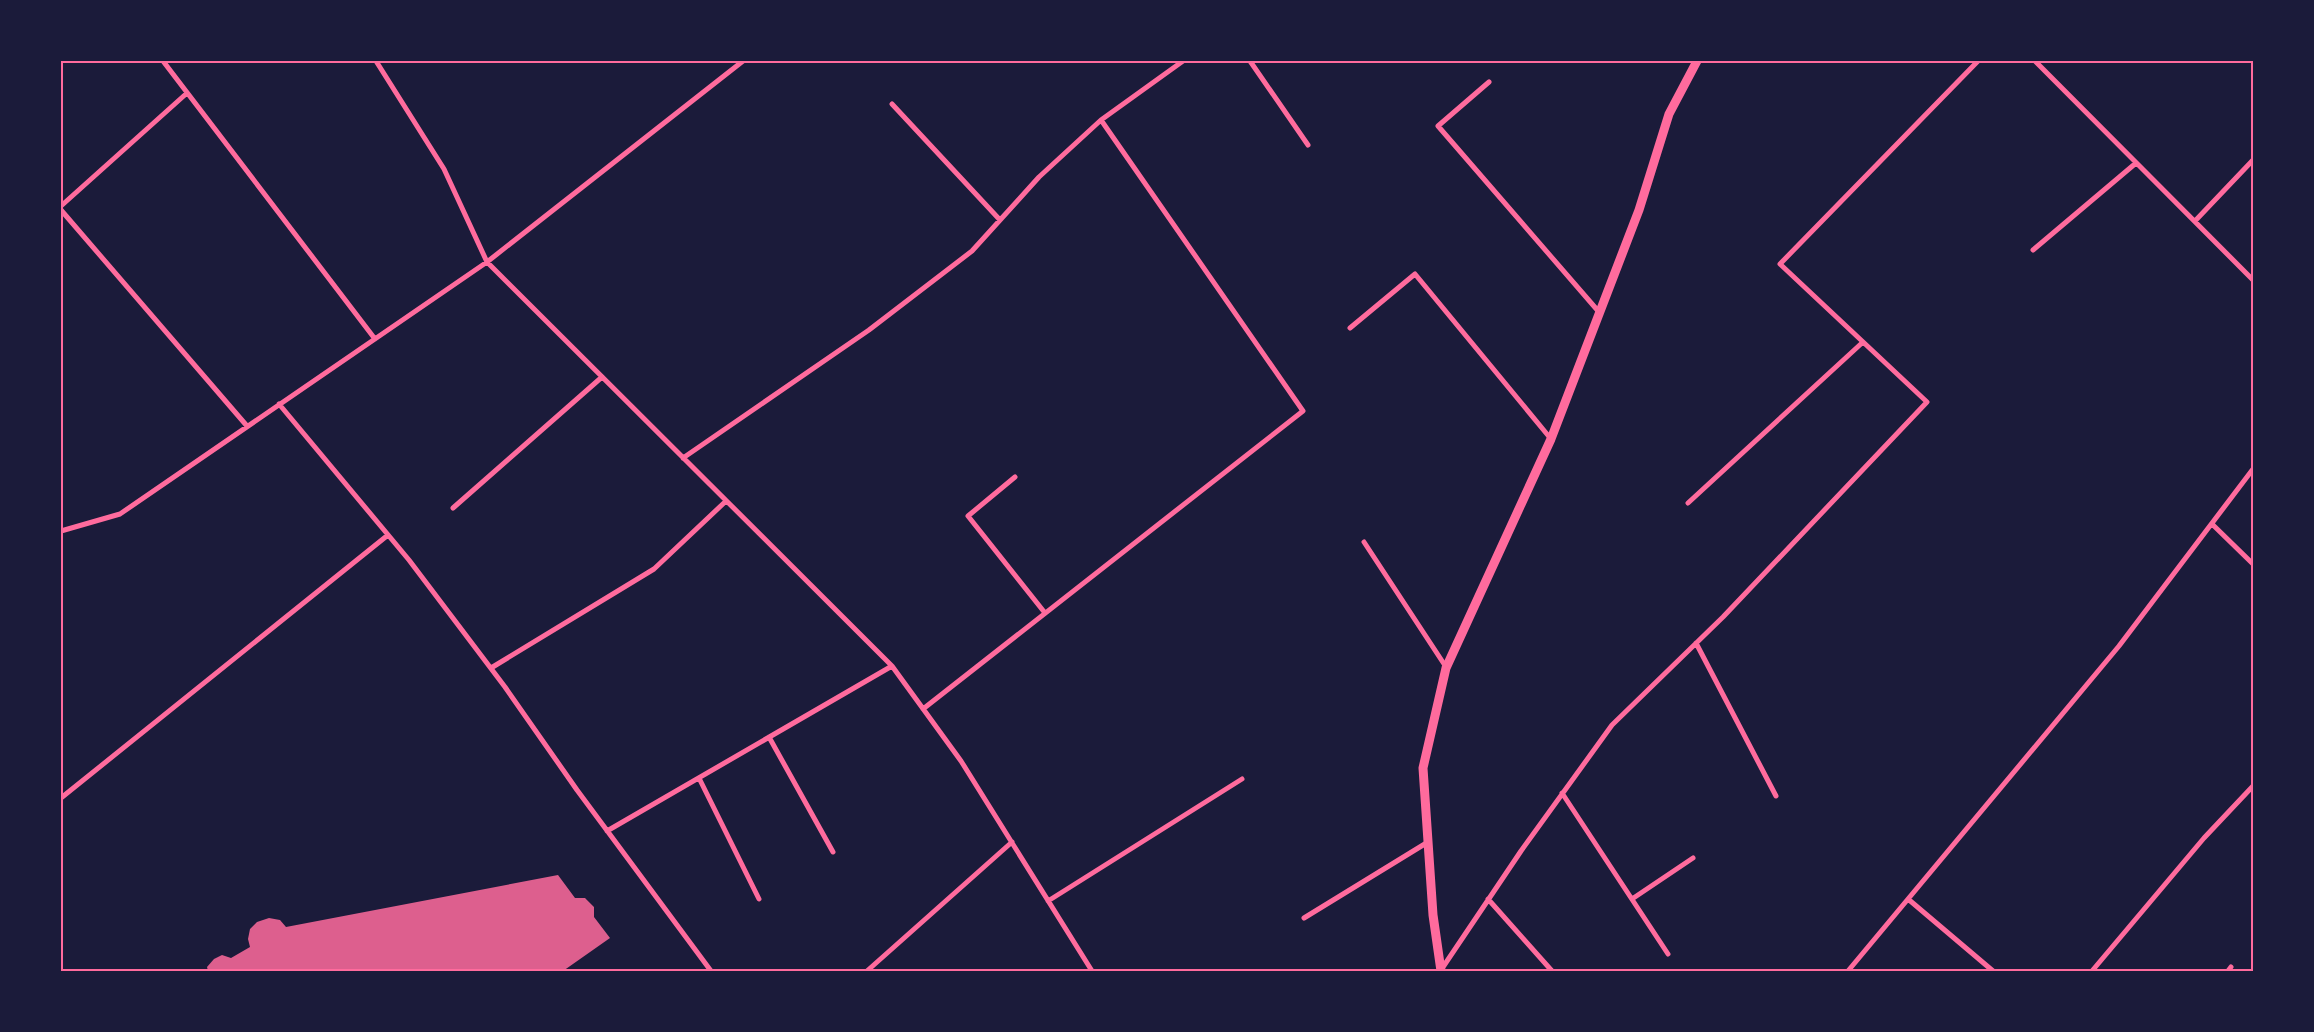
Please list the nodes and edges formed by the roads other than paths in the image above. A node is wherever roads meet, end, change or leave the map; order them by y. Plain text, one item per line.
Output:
1 (163, 61) edge
2 (376, 61) edge
3 (743, 61) edge
4 (1183, 61) edge
5 (1250, 61) edge
6 (1697, 61) edge
7 (1978, 61) edge
8 (2035, 61) edge
9 (1489, 82) dead end
10 (187, 93) junction
11 (892, 104) dead end
12 (1101, 120) junction
13 (1308, 145) dead end
14 (2253, 160) edge
15 (2136, 163) junction
16 (61, 208) edge
17 (1000, 220) junction
18 (2194, 221) junction
19 (2034, 250) dead end
20 (487, 262) junction
21 (2253, 280) edge
22 (1600, 312) junction
23 (1350, 328) dead end
24 (375, 339) junction
25 (1863, 342) junction
26 (602, 377) junction
27 (279, 404) junction
28 (247, 426) junction
29 (1551, 439) junction
30 (683, 458) junction
31 (2253, 469) edge
32 (1015, 477) dead end
33 (726, 501) junction
34 (1688, 503) dead end
35 (453, 508) dead end
36 (2212, 524) junction
37 (61, 531) edge
38 (388, 535) junction
39 (1364, 542) dead end
40 (2253, 564) edge
41 (1045, 613) junction
42 (1696, 643) junction
43 (892, 666) junction
44 (491, 668) junction
45 (1446, 668) junction
46 (923, 709) junction
47 (770, 737) junction
48 (699, 778) junction
49 (1242, 780) dead end
50 (2253, 786) edge
51 (1562, 793) junction
52 (1776, 796) dead end
53 (61, 798) edge
54 (607, 831) junction
55 (1012, 842) junction
56 (1428, 842) junction
57 (834, 852) dead end
58 (1693, 858) dead end
59 (759, 899) dead end
60 (1488, 899) junction
61 (1632, 899) junction
62 (1908, 899) junction
63 (1048, 901) junction
64 (1304, 918) dead end
65 (1668, 954) dead end
66 (712, 971) edge
67 (868, 971) edge
68 (1092, 971) edge
69 (1441, 971) edge
70 (1552, 971) edge
71 (1848, 971) edge
72 (1993, 971) edge
73 (2092, 971) edge

1 - 10 street
2 - 20 street
3 - 20 street
4 - 12 street
5 - 13 street
6 - 22 street
7 - 25 street
8 - 15 street
9 - 22 street
10 - 16 street
10 - 24 street
11 - 17 street
12 - 17 street
12 - 41 street
14 - 18 street
15 - 18 street
15 - 19 street
16 - 28 street
17 - 30 street
18 - 21 street
20 - 24 street
20 - 26 street
22 - 29 street
23 - 29 street
24 - 27 street
25 - 34 street
25 - 42 street
26 - 30 street
26 - 35 street
27 - 28 street
27 - 38 street
28 - 37 street
29 - 45 street
30 - 33 street
31 - 36 street
32 - 41 street
33 - 43 street
33 - 44 street
36 - 40 street
36 - 62 street
38 - 44 street
38 - 53 street
39 - 45 street
41 - 46 street
42 - 51 street
42 - 52 street
43 - 46 street
43 - 47 street
44 - 54 street
45 - 56 street
46 - 55 street
47 - 48 street
47 - 57 street
48 - 54 street
48 - 59 street
49 - 63 street
50 - 73 street
51 - 60 street
51 - 61 street
54 - 66 street
55 - 63 street
55 - 67 street
56 - 64 street
56 - 69 street
58 - 61 street
60 - 69 street
60 - 70 street
61 - 65 street
62 - 71 street
62 - 72 street
63 - 68 street

